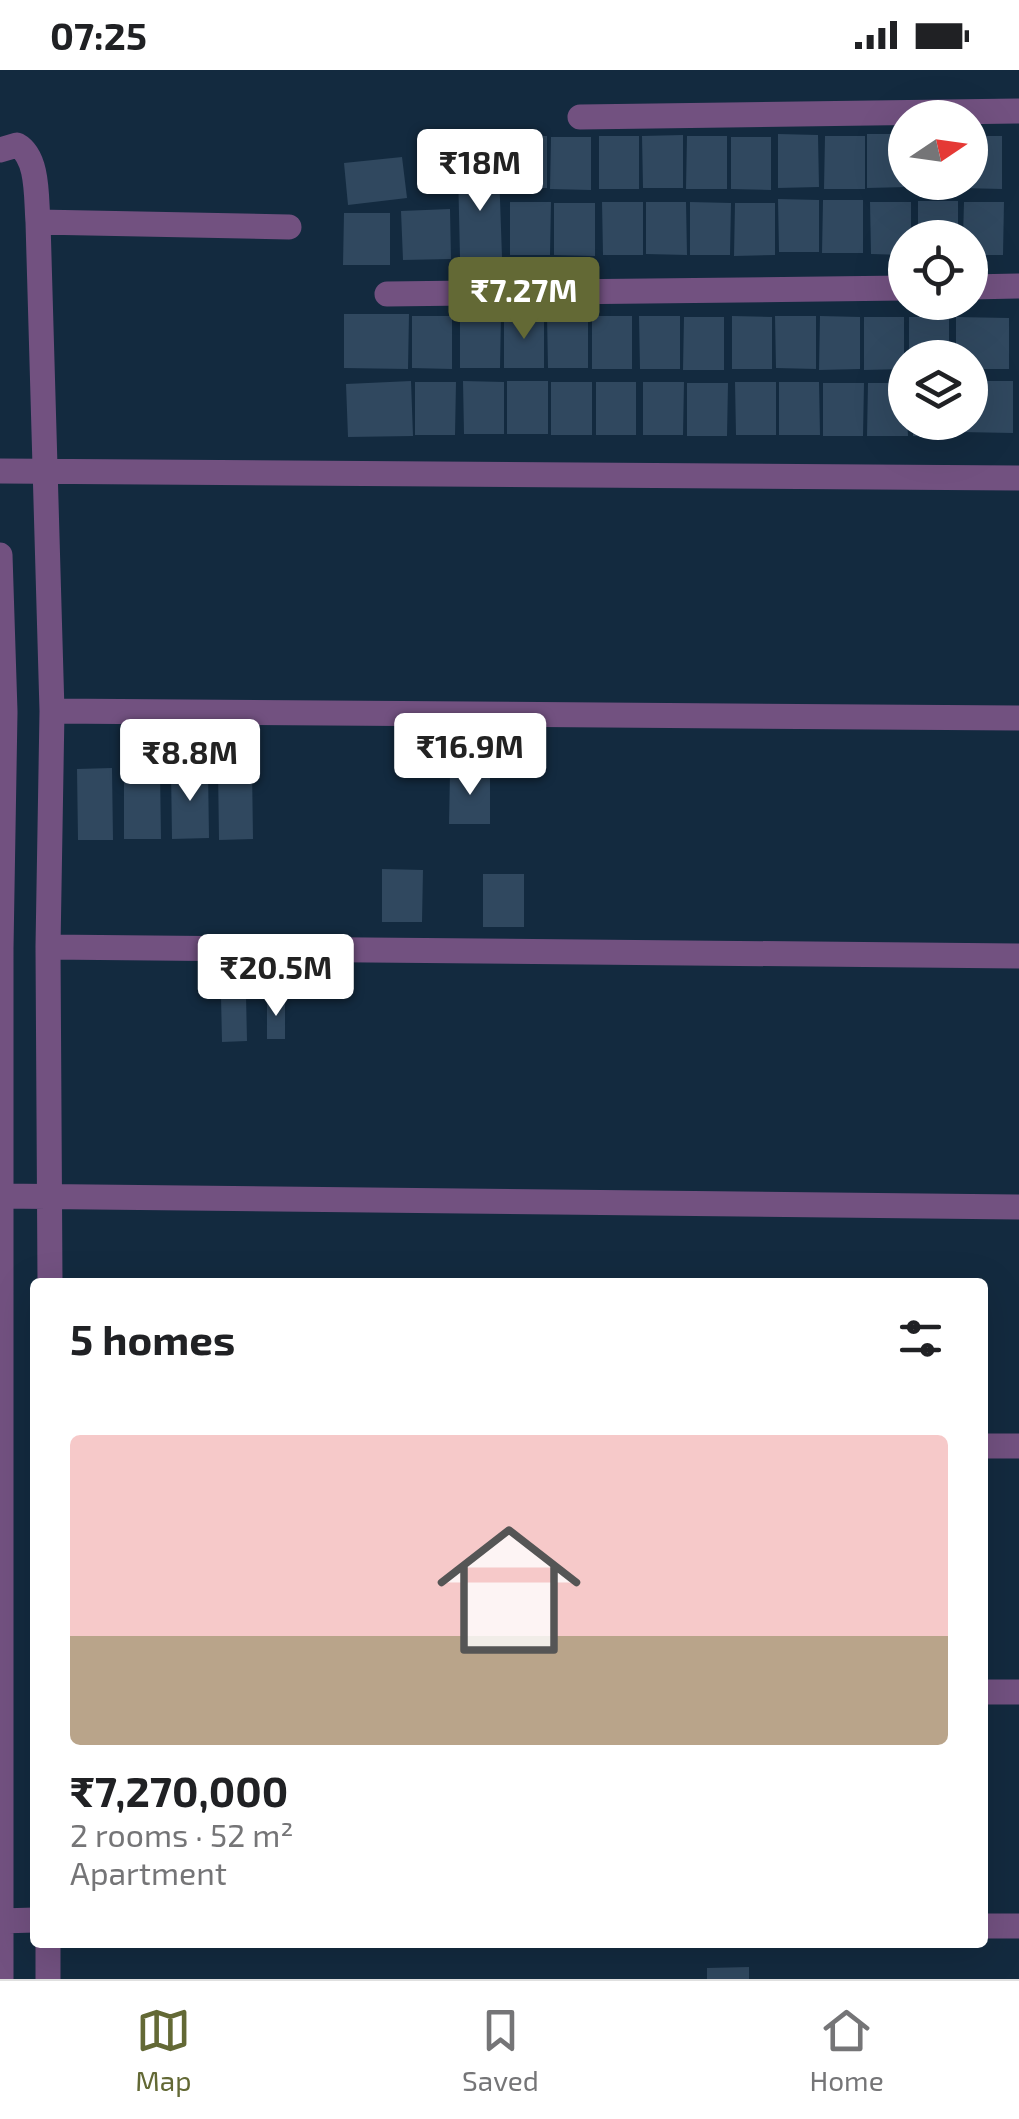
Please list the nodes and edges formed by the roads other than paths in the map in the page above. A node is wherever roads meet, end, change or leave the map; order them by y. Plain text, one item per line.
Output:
1 (1019, 110) edge
2 (580, 117) dead end
3 (0, 150) edge
4 (38, 222) junction
5 (289, 227) dead end
6 (1019, 286) edge
7 (988, 287) edge
8 (888, 288) edge
9 (387, 294) dead end
10 (0, 471) edge
11 (44, 471) junction
12 (1019, 478) edge
13 (0, 555) edge
14 (52, 710) junction
15 (3, 712) edge
16 (1019, 718) edge
17 (48, 947) junction
18 (0, 948) edge
19 (1019, 956) edge
20 (50, 1195) junction
21 (2, 1196) edge
22 (1019, 1207) edge
23 (50, 1278) edge
24 (1, 1446) edge
25 (988, 1446) edge
26 (1019, 1446) edge
27 (988, 1692) edge
28 (1019, 1692) edge
29 (1, 1694) edge
30 (30, 1920) edge
31 (0, 1921) edge
32 (988, 1926) edge
33 (1019, 1926) edge
34 (48, 1948) edge
35 (2, 1979) edge
36 (48, 1979) edge

1 - 2 street
3 - 4 street
4 - 5 street
4 - 11 street
6 - 7 street
8 - 9 street
10 - 11 street
11 - 12 street
11 - 14 street
13 - 15 street
14 - 16 street
14 - 17 street
15 - 18 street
17 - 19 street
17 - 20 street
18 - 21 street
20 - 21 street
20 - 22 street
20 - 23 street
21 - 24 street
24 - 29 street
25 - 26 street
27 - 28 street
29 - 31 street
30 - 31 street
31 - 35 street
32 - 33 street
34 - 36 street

